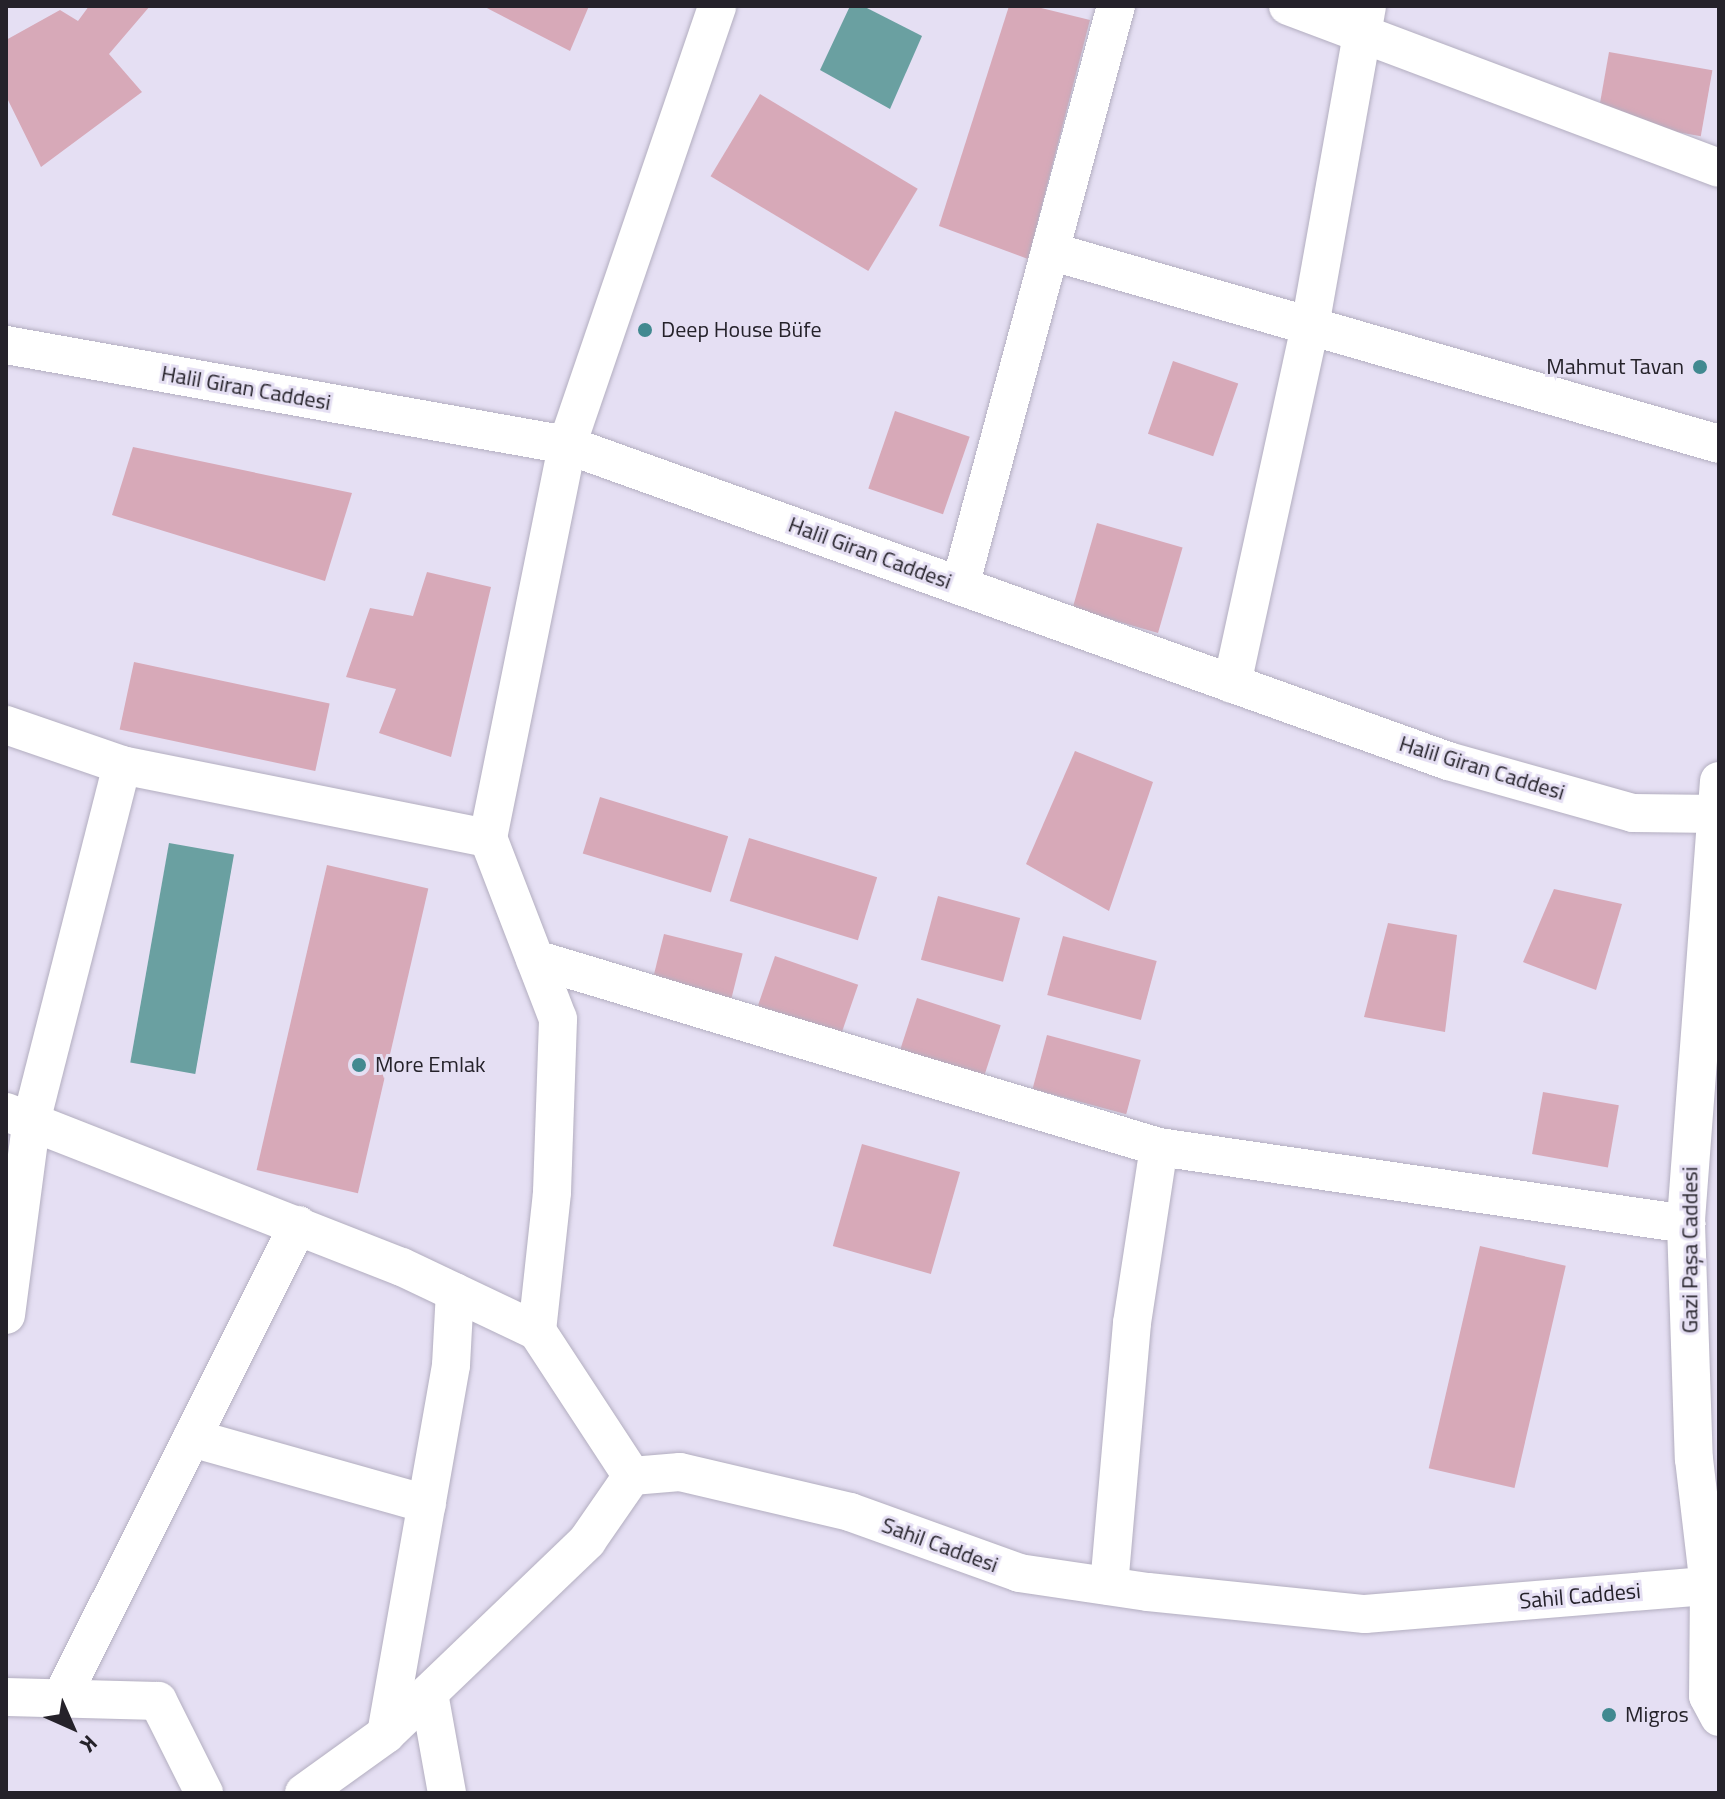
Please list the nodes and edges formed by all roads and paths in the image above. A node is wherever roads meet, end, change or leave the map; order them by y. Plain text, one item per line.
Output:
1 (717, 6) edge
2 (1116, 6) edge
3 (1288, 6) edge
4 (1365, 20) edge
5 (1719, 168) edge
6 (1050, 251) junction
7 (1310, 326) junction
8 (6, 345) edge
9 (1719, 444) edge
10 (567, 445) junction
11 (960, 586) junction
12 (1232, 684) junction
13 (6, 725) edge
14 (122, 765) junction
15 (1717, 803) edge
16 (488, 838) junction
17 (535, 959) junction
18 (19, 1115) edge
19 (1159, 1147) junction
20 (1686, 1224) junction
21 (298, 1225) junction
22 (455, 1292) junction
23 (6, 1315) edge
24 (537, 1331) junction
25 (192, 1438) junction
26 (632, 1476) junction
27 (427, 1504) junction
28 (1109, 1586) junction
29 (1709, 1586) junction
30 (429, 1693) junction
31 (6, 1697) edge
32 (61, 1699) junction
33 (1715, 1704) edge
34 (386, 1734) junction
35 (204, 1793) edge
36 (304, 1793) edge
37 (447, 1793) edge

1 - 10 street
2 - 6 street
3 - 4 street
4 - 5 street
4 - 7 street
6 - 7 street
6 - 11 street
7 - 9 street
7 - 12 street
8 - 10 street, Halil Giran Caddesi
10 - 11 street, Halil Giran Caddesi
10 - 16 street
11 - 12 street, Halil Giran Caddesi
12 - 15 street, Halil Giran Caddesi
13 - 14 street
14 - 16 street
14 - 18 street
15 - 20 street, Gazi Paşa Caddesi
16 - 17 street
17 - 19 street
17 - 24 street
18 - 21 street
18 - 23 street
19 - 20 street
19 - 28 street
20 - 29 street, Gazi Paşa Caddesi
21 - 22 street
21 - 25 street
22 - 24 street
22 - 27 street
24 - 26 street
25 - 27 street
25 - 32 street
26 - 28 street, Sahil Caddesi
26 - 30 street
27 - 34 street
28 - 29 street, Sahil Caddesi
29 - 33 street, Gazi Paşa Caddesi
30 - 34 street
30 - 37 street
31 - 32 street
32 - 35 street
34 - 36 street

